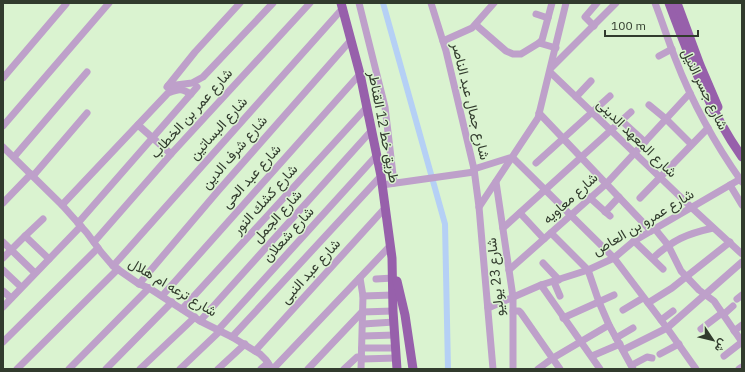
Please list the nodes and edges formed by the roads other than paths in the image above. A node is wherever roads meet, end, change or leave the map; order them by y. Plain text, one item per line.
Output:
1 (109, 3) edge
2 (240, 3) edge
3 (273, 3) edge
4 (310, 3) edge
5 (359, 3) edge
6 (431, 3) edge
7 (494, 3) edge
8 (552, 3) edge
9 (566, 3) edge
10 (597, 3) edge
11 (616, 3) edge
12 (655, 3) edge
13 (669, 3) edge
14 (677, 3) edge
15 (66, 4) dead end
16 (342, 6) edge
17 (536, 14) dead end
18 (548, 18) junction
19 (476, 25) junction
20 (594, 26) junction
21 (351, 40) junction
22 (443, 41) junction
23 (539, 43) junction
24 (556, 48) junction
25 (672, 49) junction
26 (659, 56) dead end
27 (551, 70) junction
28 (88, 72) dead end
29 (360, 74) junction
30 (3, 78) edge
31 (591, 81) dead end
32 (168, 86) junction
33 (198, 87) dead end
34 (690, 93) junction
35 (191, 94) junction
36 (610, 96) dead end
37 (576, 97) junction
38 (158, 102) junction
39 (649, 105) dead end
40 (368, 107) junction
41 (593, 112) junction
42 (631, 112) dead end
43 (540, 113) junction
44 (87, 114) dead end
45 (666, 119) junction
46 (622, 121) junction
47 (138, 125) junction
48 (3, 126) edge
49 (708, 128) junction
50 (372, 130) junction
51 (611, 131) junction
52 (153, 138) junction
53 (563, 138) junction
54 (645, 142) junction
55 (691, 144) junction
56 (742, 148) edge
57 (4, 150) edge
58 (635, 153) junction
59 (171, 154) junction
60 (377, 155) junction
61 (14, 157) junction
62 (742, 157) edge
63 (513, 158) junction
64 (581, 158) junction
65 (536, 163) dead end
66 (474, 170) junction
67 (32, 175) junction
68 (660, 178) junction
69 (381, 180) junction
70 (741, 180) edge
71 (496, 182) junction
72 (394, 183) junction
73 (606, 184) junction
74 (730, 185) junction
75 (546, 190) junction
76 (589, 197) junction
77 (619, 197) junction
78 (640, 198) dead end
79 (3, 203) edge
80 (62, 205) junction
81 (742, 205) edge
82 (479, 207) junction
83 (385, 208) junction
84 (692, 208) junction
85 (520, 213) junction
86 (571, 215) junction
87 (43, 219) dead end
88 (80, 225) junction
89 (503, 228) junction
90 (713, 228) junction
91 (653, 230) junction
92 (551, 233) junction
93 (26, 236) junction
94 (544, 239) junction
95 (634, 241) junction
96 (3, 242) edge
97 (730, 242) junction
98 (96, 245) junction
99 (668, 245) junction
100 (390, 246) junction
101 (11, 250) junction
102 (742, 254) edge
103 (3, 258) edge
104 (392, 258) junction
105 (614, 258) junction
106 (653, 258) junction
107 (49, 259) junction
108 (742, 262) edge
109 (544, 264) dead end
110 (116, 268) junction
111 (663, 269) dead end
112 (3, 270) edge
113 (509, 270) junction
114 (588, 270) junction
115 (35, 273) junction
116 (686, 277) junction
117 (360, 278) junction
118 (393, 278) junction
119 (376, 279) dead end
120 (557, 281) junction
121 (139, 284) junction
122 (540, 286) junction
123 (21, 287) junction
124 (149, 288) junction
125 (395, 290) junction
126 (3, 291) edge
127 (705, 294) junction
128 (614, 295) dead end
129 (162, 296) junction
130 (363, 296) junction
131 (560, 296) dead end
132 (513, 297) junction
133 (11, 298) junction
134 (645, 300) junction
135 (172, 302) junction
136 (599, 302) junction
137 (733, 306) dead end
138 (3, 307) edge
139 (488, 308) junction
140 (182, 309) junction
141 (623, 310) dead end
142 (393, 311) junction
143 (513, 311) junction
144 (673, 311) dead end
145 (362, 312) junction
146 (722, 314) junction
147 (563, 318) junction
148 (198, 319) junction
149 (661, 320) junction
150 (394, 322) junction
151 (363, 324) junction
152 (610, 325) junction
153 (742, 325) edge
154 (633, 328) dead end
155 (667, 328) junction
156 (701, 329) dead end
157 (219, 330) junction
158 (734, 331) junction
159 (395, 335) junction
160 (363, 336) junction
161 (232, 337) junction
162 (3, 342) edge
163 (580, 342) junction
164 (742, 342) edge
165 (245, 344) junction
166 (620, 344) junction
167 (679, 344) junction
168 (362, 348) junction
169 (395, 348) junction
170 (255, 351) junction
171 (660, 354) dead end
172 (592, 356) junction
173 (724, 356) dead end
174 (362, 358) junction
175 (396, 358) junction
176 (553, 358) junction
177 (652, 358) dead end
178 (271, 367) edge
179 (742, 367) edge
180 (632, 368) edge
181 (17, 369) edge
182 (69, 369) edge
183 (106, 369) edge
184 (140, 369) edge
185 (180, 369) edge
186 (218, 369) edge
187 (261, 369) edge
188 (308, 369) edge
189 (344, 369) edge
190 (361, 369) edge
191 (396, 369) edge
192 (402, 369) edge
193 (408, 369) edge
194 (413, 369) edge
195 (494, 369) edge
196 (513, 369) edge
197 (538, 369) edge
198 (560, 369) edge
199 (600, 369) edge
200 (696, 369) edge
201 (739, 369) edge

1 - 48 street
2 - 32 street
3 - 32 street
4 - 59 street, شارع عمر بن الخطاب
5 - 72 street
6 - 22 street, شارع جمال عبد الناصر
7 - 19 street
8 - 18 street
9 - 24 street
10 - 20 street
11 - 20 street
12 - 25 street, شارع جسر النيل
13 - 62 main road
14 - 56 main road
15 - 30 street
16 - 21 main road, طريق خط 12 القناطر
16 - 110 street, شارع البساتين
17 - 18 street
18 - 23 street
19 - 22 street
19 - 23 street
20 - 27 street
21 - 29 main road, طريق خط 12 القناطر
21 - 121 street, شارع شرف الدين
22 - 66 street, شارع جمال عبد الناصر
23 - 24 street
24 - 27 street
25 - 26 street
25 - 34 street, شارع جسر النيل
27 - 37 street, شارع المعهد الدينى
27 - 43 street
28 - 61 street
29 - 40 main road, طريق خط 12 القناطر
29 - 129 street, شارع عبد الحى
31 - 37 street
32 - 38 street
33 - 35 street
34 - 45 street, شارع معاويه
34 - 49 street, شارع جسر النيل
35 - 38 street
35 - 52 street
36 - 41 street
37 - 41 street, شارع المعهد الدينى
38 - 47 street
39 - 45 street
40 - 50 main road, طريق خط 12 القناطر
40 - 140 street, شارع كشك النور
41 - 51 street, شارع المعهد الدينى
41 - 53 street
42 - 46 street
43 - 53 street
43 - 63 street
44 - 67 street
45 - 54 street, شارع معاويه
45 - 55 street
46 - 51 street
46 - 54 street
47 - 52 street
47 - 80 street
49 - 55 street
49 - 70 street, شارع جسر النيل
50 - 60 main road, طريق خط 12 القناطر
50 - 148 street, شارع الجمل
51 - 58 street, شارع المعهد الدينى
51 - 64 street
52 - 59 street
52 - 88 street
53 - 64 street
53 - 65 street
54 - 58 street, شارع معاويه
55 - 68 street
57 - 61 street, شارع ترعه ام هلال
58 - 68 street, شارع المعهد الدينى
58 - 73 street, شارع معاويه
59 - 98 street, شارع عمر بن الخطاب
60 - 69 main road, طريق خط 12 القناطر
60 - 157 street, شارع شعلان
61 - 67 street, شارع ترعه ام هلال
63 - 66 street
63 - 71 street
63 - 75 street
64 - 73 street
64 - 75 street
66 - 72 street
66 - 82 street, شارع جمال عبد الناصر
67 - 79 street
67 - 80 street, شارع ترعه ام هلال
68 - 78 street
68 - 84 street, شارع المعهد الدينى
69 - 72 street
69 - 83 main road, طريق خط 12 القناطر
69 - 161 street
70 - 74 street, شارع عمرو بن العاص
71 - 82 street
71 - 89 street, شارع 23 يوليو
73 - 76 street, شارع معاويه
73 - 77 street
74 - 81 street
74 - 84 street, شارع عمرو بن العاص
75 - 85 street
75 - 86 street
76 - 77 street
76 - 86 street, شارع معاويه
77 - 91 street
80 - 88 street, شارع ترعه ام هلال
82 - 139 street, شارع 23 يوليو
83 - 100 main road, طريق خط 12 القناطر
83 - 170 street, شارع عبد النبى
84 - 90 street, شارع المعهد الدينى
84 - 91 street, شارع عمرو بن العاص
85 - 89 street
85 - 94 street
86 - 92 street, شارع معاويه
86 - 105 street
87 - 93 street
88 - 98 street, شارع ترعه ام هلال
88 - 107 street
89 - 113 street, شارع 23 يوليو
90 - 97 street, شارع المعهد الدينى
90 - 99 street
91 - 95 street, شارع عمرو بن العاص
91 - 99 street
92 - 94 street, شارع معاويه
92 - 114 street
93 - 101 street
93 - 107 street
94 - 113 street, شارع معاويه
95 - 105 street, شارع عمرو بن العاص
95 - 106 street
96 - 101 street
97 - 102 street, شارع المعهد الدينى
97 - 116 street
98 - 110 street, شارع ترعه ام هلال
98 - 162 street, شارع عمر بن الخطاب
99 - 106 street
99 - 116 street
100 - 104 main road, طريق خط 12 القناطر
100 - 117 street
101 - 103 street
101 - 115 street
104 - 118 main road, طريق خط 12 القناطر
104 - 125 main road, طريق خط 12 القناطر
105 - 114 street, شارع عمرو بن العاص
105 - 134 street
106 - 111 street
107 - 115 street
108 - 127 street
109 - 120 street
110 - 121 street, شارع ترعه ام هلال
110 - 181 street, شارع البساتين
112 - 123 street
113 - 132 street, شارع 23 يوليو
114 - 120 street, شارع عمرو بن العاص
114 - 136 street
115 - 123 street
116 - 127 street
116 - 134 street
117 - 130 street
117 - 178 street
118 - 119 street
118 - 125 main road, طريق خط 12 القناطر
120 - 122 street, شارع عمرو بن العاص
120 - 131 street
121 - 124 street, شارع ترعه ام هلال
122 - 132 street, شارع عمرو بن العاص
122 - 147 street
123 - 133 street
124 - 129 street, شارع ترعه ام هلال
124 - 182 street
125 - 130 street
125 - 142 main road, طريق خط 12 القناطر
125 - 192 main road
125 - 193 main road
125 - 194 main road, طريق خط 12 القناطر
126 - 133 street
127 - 146 street
127 - 155 street
128 - 136 street
129 - 135 street, شارع ترعه ام هلال
130 - 145 street
132 - 139 street, شارع عمرو بن العاص
132 - 143 street, شارع 23 يوليو
133 - 138 street
134 - 141 street
134 - 149 street
135 - 140 street, شارع ترعه ام هلال
135 - 183 street
136 - 147 street
136 - 152 street
137 - 146 street
139 - 195 street, شارع 23 يوليو
140 - 148 street, شارع ترعه ام هلال
142 - 145 street
142 - 150 main road, طريق خط 12 القناطر
143 - 176 street
143 - 196 street, شارع 23 يوليو
144 - 149 street
145 - 151 street
145 - 188 street
146 - 156 street
146 - 158 street
147 - 163 street
148 - 157 street, شارع ترعه ام هلال
148 - 184 street, شارع الجمل
149 - 155 street
150 - 151 street
150 - 159 main road, طريق خط 12 القناطر
151 - 160 street
152 - 163 street
152 - 166 street
153 - 158 street
154 - 166 street
155 - 166 street
155 - 167 street
157 - 161 street, شارع ترعه ام هلال
157 - 185 street, شارع شعلان
158 - 164 street
159 - 160 street
159 - 169 main road, طريق خط 12 القناطر
160 - 168 street
161 - 165 street, شارع ترعه ام هلال
163 - 172 street
163 - 176 street
164 - 173 street
165 - 170 street, شارع ترعه ام هلال
165 - 186 street
166 - 172 street
166 - 180 street
167 - 171 street
167 - 200 street
168 - 169 street
168 - 174 street
169 - 175 main road, طريق خط 12 القناطر
170 - 178 street, شارع ترعه ام هلال
172 - 199 street
174 - 175 street
174 - 189 street
174 - 190 street
175 - 191 main road, طريق خط 12 القناطر
176 - 197 street
176 - 198 street
177 - 180 street
178 - 187 street
179 - 201 street

